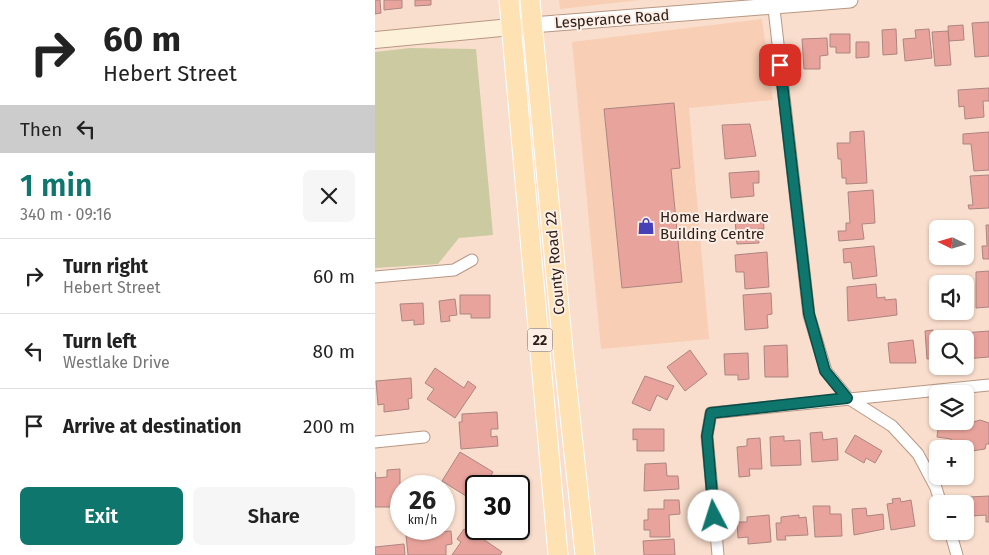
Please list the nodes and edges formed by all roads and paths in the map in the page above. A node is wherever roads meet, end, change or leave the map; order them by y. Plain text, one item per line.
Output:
1 (509, 0) edge
2 (530, 0) edge
3 (850, 0) edge
4 (773, 4) edge
5 (532, 25) junction
6 (511, 27) junction
7 (375, 40) edge
8 (472, 260) dead end
9 (375, 277) edge
10 (989, 385) edge
11 (847, 398) junction
12 (424, 438) dead end
13 (375, 442) edge
14 (938, 495) edge
15 (953, 540) edge
16 (558, 555) edge
17 (585, 555) edge
18 (718, 555) edge
19 (957, 555) edge

1 - 6 main road, County Road 22 / 22
2 - 5 main road, County Road 22 / 22
3 - 4 street, Lesperance Road
4 - 5 street, Lesperance Road
4 - 11 street
5 - 6 main road, Lesperance Road
5 - 17 main road, County Road 22 / 22
6 - 7 main road, Lesperance Road
6 - 16 main road, County Road 22 / 22
8 - 9 street
10 - 11 street
11 - 14 street
11 - 18 street
12 - 13 street
15 - 19 street

